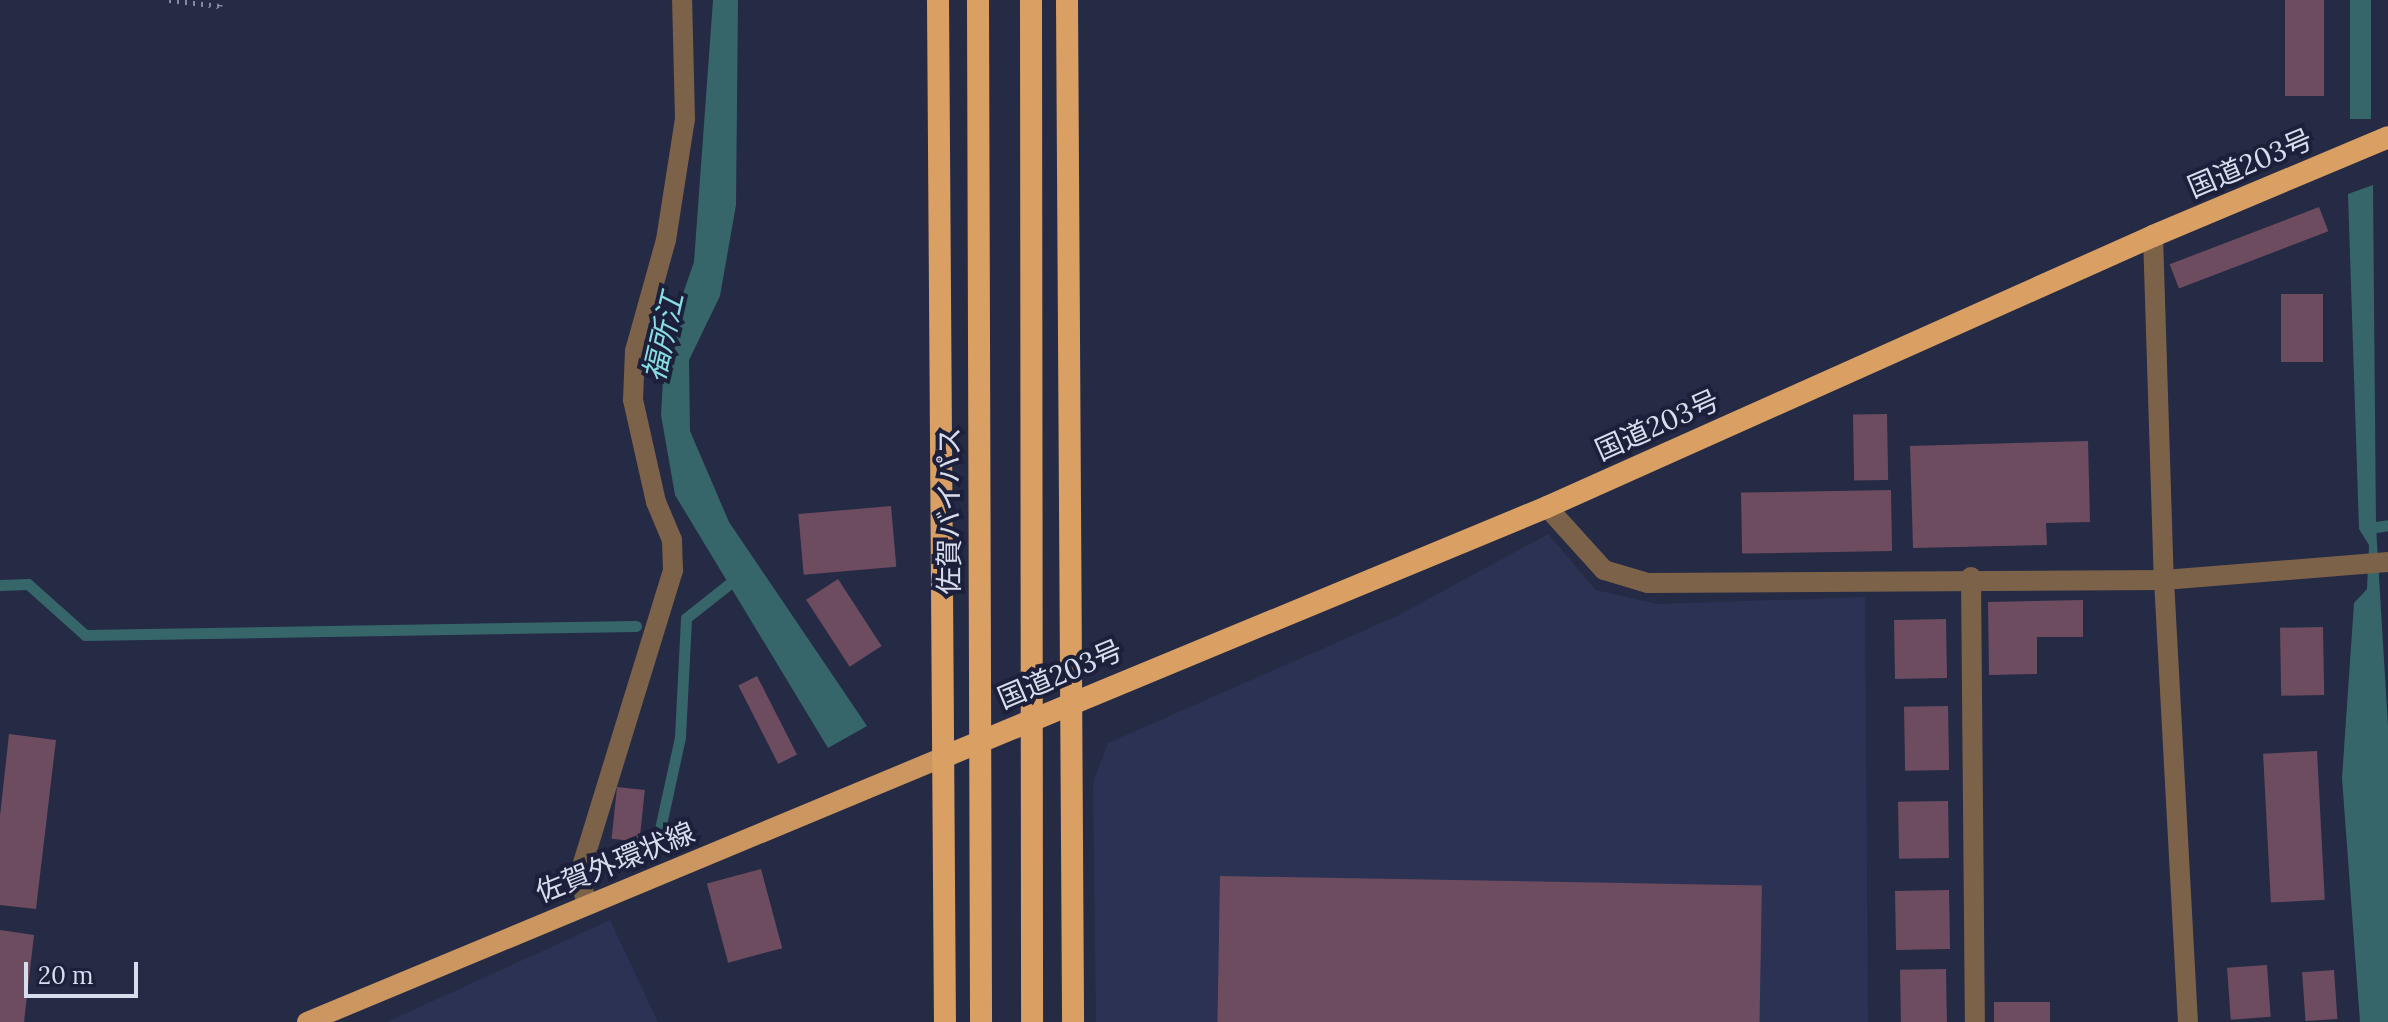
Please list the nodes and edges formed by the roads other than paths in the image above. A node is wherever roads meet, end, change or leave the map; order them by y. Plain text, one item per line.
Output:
1 (682, 0) edge
2 (938, 0) edge
3 (978, 0) edge
4 (1031, 0) edge
5 (1067, 0) edge
6 (2388, 137) edge
7 (2153, 236) junction
8 (1547, 507) junction
9 (2388, 562) edge
10 (1971, 577) junction
11 (2164, 580) junction
12 (1071, 701) junction
13 (946, 756) junction
14 (587, 903) junction
15 (307, 1022) edge
16 (945, 1022) edge
17 (981, 1022) edge
18 (1032, 1022) edge
19 (1073, 1022) edge
20 (1975, 1022) edge
21 (2188, 1022) edge

1 - 14 street
2 - 13 highway
3 - 17 highway, 佐賀バイパス, bridge
4 - 18 highway, bridge
5 - 12 highway
6 - 7 highway, 国道203号
7 - 8 highway, 国道203号
7 - 11 street
8 - 10 street
8 - 12 highway, 国道203号
9 - 11 street
10 - 11 street
10 - 20 street
11 - 21 street
12 - 13 highway, 国道203号
12 - 19 highway
13 - 14 main road, 佐賀外環状線
13 - 16 highway
14 - 15 main road, 佐賀外環状線

